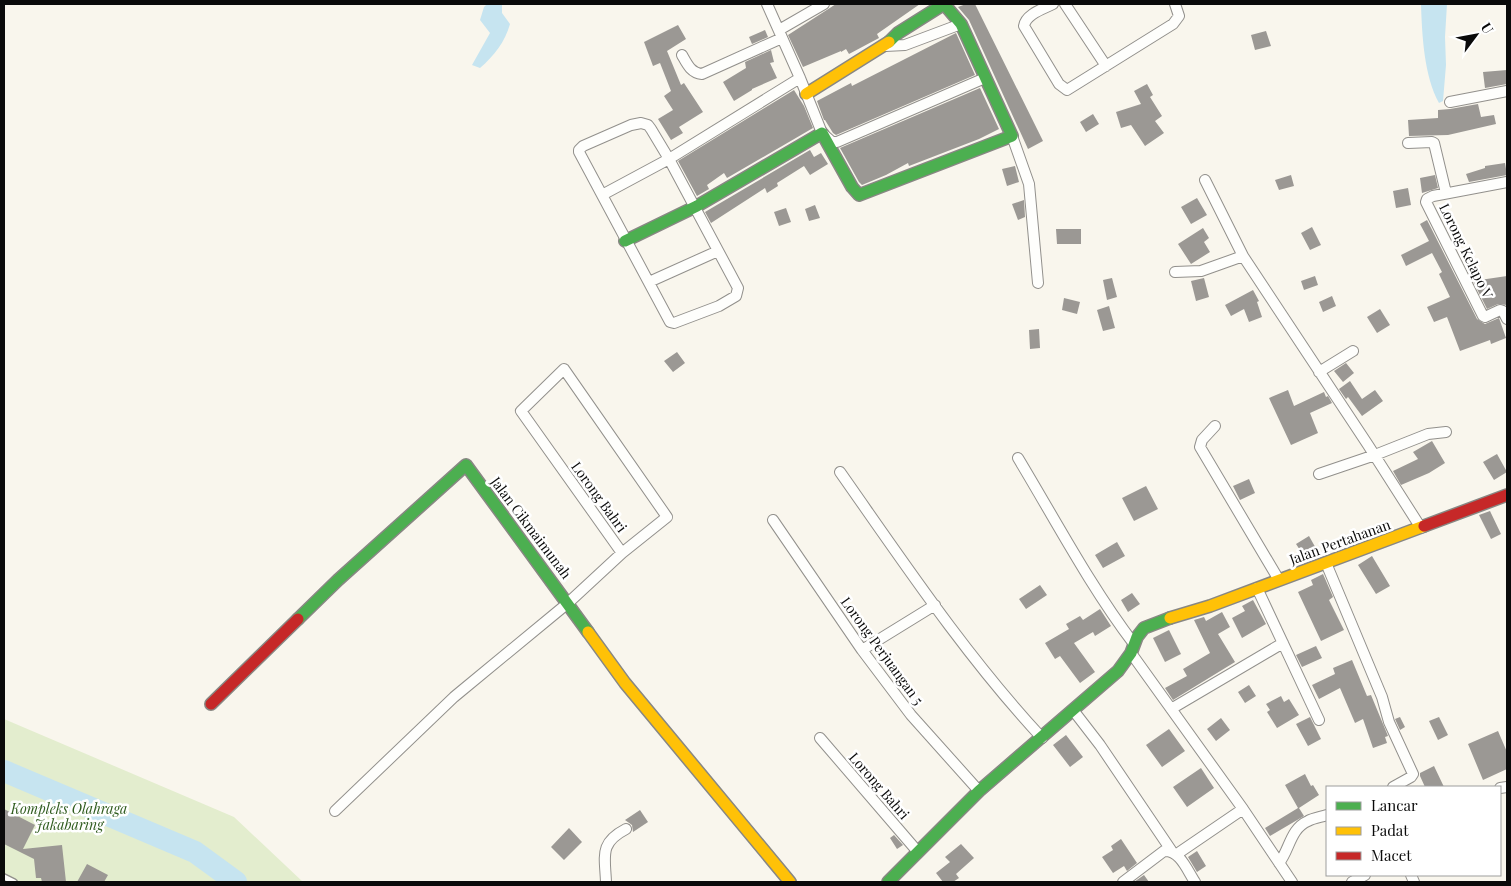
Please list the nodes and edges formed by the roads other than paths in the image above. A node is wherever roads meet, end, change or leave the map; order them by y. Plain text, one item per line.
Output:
1 (767, 4) edge
2 (824, 4) edge
3 (1053, 4) edge
4 (1065, 4) edge
5 (1175, 4) edge
6 (960, 24) junction
7 (781, 34) junction
8 (885, 46) junction
9 (682, 55) dead end
10 (1106, 66) junction
11 (800, 78) junction
12 (986, 78) junction
13 (1507, 91) edge
14 (806, 94) junction
15 (1450, 102) dead end
16 (822, 133) junction
17 (1012, 136) junction
18 (1408, 143) dead end
19 (669, 159) junction
20 (1205, 180) dead end
21 (1507, 182) edge
22 (1446, 194) junction
23 (602, 195) junction
24 (695, 208) junction
25 (625, 241) junction
26 (718, 251) junction
27 (1243, 256) junction
28 (1175, 272) dead end
29 (649, 282) junction
30 (1038, 283) dead end
31 (1507, 319) edge
32 (1353, 351) dead end
33 (1319, 372) junction
34 (1215, 426) dead end
35 (1446, 432) dead end
36 (1375, 455) junction
37 (1018, 458) dead end
38 (840, 472) dead end
39 (1319, 474) dead end
40 (1507, 496) edge
41 (773, 520) dead end
42 (1421, 528) junction
43 (622, 553) junction
44 (1326, 563) junction
45 (1280, 580) junction
46 (1257, 588) junction
47 (568, 603) junction
48 (935, 605) junction
49 (1283, 643) junction
50 (1132, 648) junction
51 (862, 650) junction
52 (211, 704) dead end
53 (1171, 709) junction
54 (1073, 710) junction
55 (1319, 720) dead end
56 (820, 738) dead end
57 (1042, 738) junction
58 (1395, 786) edge
59 (979, 791) junction
60 (1243, 808) junction
61 (335, 811) dead end
62 (1326, 815) edge
63 (626, 829) dead end
64 (918, 852) junction
65 (1174, 852) junction
66 (1279, 863) junction
67 (1363, 876) edge
68 (4, 877) edge
69 (14, 882) edge
70 (606, 882) edge
71 (790, 882) edge
72 (888, 882) edge
73 (1123, 882) edge
74 (1195, 882) edge
75 (1292, 882) edge
76 (1352, 882) edge

1 - 7 street
2 - 7 street
3 - 10 street
4 - 10 street
5 - 10 street
6 - 8 street
6 - 8 street
6 - 12 street
7 - 9 street
7 - 11 street
8 - 14 street
11 - 14 street
11 - 19 street
12 - 16 street
12 - 17 street
13 - 15 street
14 - 16 street
16 - 17 street
16 - 24 street
17 - 30 street
18 - 22 street
19 - 23 street
19 - 23 street
19 - 24 street
20 - 27 street
21 - 22 street
22 - 31 street, Lorong Kelapo V
23 - 25 street
24 - 25 street
24 - 26 street
25 - 29 street
26 - 29 street
26 - 29 street
27 - 28 street
27 - 33 street
32 - 33 street
33 - 36 street
34 - 45 street
35 - 36 street
36 - 39 street
36 - 42 street
37 - 50 street
38 - 48 street
40 - 42 street, Jalan Pertahanan
41 - 51 street, Lorong Perjuangan 5
42 - 44 street, Jalan Pertahanan
43 - 43 street, Lorong Bahri
43 - 47 street
44 - 45 street, Jalan Pertahanan
44 - 58 street
45 - 46 street, Jalan Pertahanan
46 - 49 street
46 - 50 street, Jalan Pertahanan
47 - 52 street, Jalan Cikmaimunah
47 - 61 street
47 - 71 street, Jalan Cikmaimunah
48 - 51 street
48 - 57 street
49 - 53 street
49 - 55 street
50 - 53 street
50 - 54 street, Jalan Pertahanan
51 - 59 street, Lorong Perjuangan 5
53 - 60 street
54 - 57 street, Jalan Pertahanan
54 - 65 street
56 - 64 street, Lorong Bahri
57 - 59 street, Jalan Pertahanan
59 - 64 street, Jalan Pertahanan
60 - 65 street
60 - 66 street
62 - 66 street
63 - 70 street
64 - 72 street, Jalan Pertahanan
65 - 73 street
65 - 74 street
66 - 75 street
67 - 76 street
68 - 69 lane

